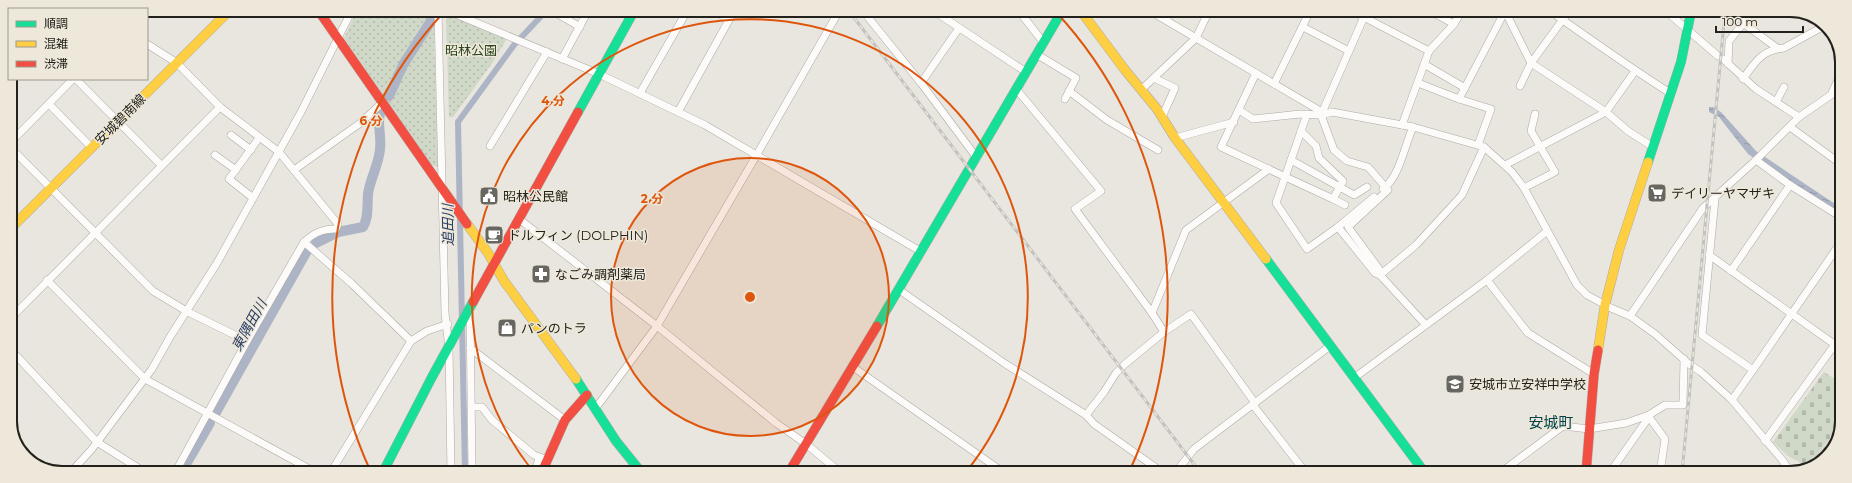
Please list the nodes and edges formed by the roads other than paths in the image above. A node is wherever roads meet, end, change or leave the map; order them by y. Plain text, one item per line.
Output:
1 (223, 17) edge
2 (323, 17) edge
3 (348, 17) edge
4 (438, 17) edge
5 (465, 17) edge
6 (564, 17) edge
7 (584, 17) edge
8 (631, 17) edge
9 (684, 17) edge
10 (725, 17) edge
11 (836, 17) edge
12 (868, 17) edge
13 (943, 17) edge
14 (1023, 17) edge
15 (1058, 17) edge
16 (1085, 17) edge
17 (1161, 17) edge
18 (1167, 17) edge
19 (1206, 17) edge
20 (1307, 17) edge
21 (1363, 17) edge
22 (1368, 17) edge
23 (1441, 17) edge
24 (1458, 17) edge
25 (1502, 17) edge
26 (1508, 17) edge
27 (1558, 17) edge
28 (1565, 17) edge
29 (1673, 17) edge
30 (1690, 17) edge
31 (1748, 17) edge
32 (729, 19) joint
33 (1166, 20) junction
34 (1563, 20) junction
35 (1743, 23) junction
36 (1454, 24) junction
37 (580, 26) junction
38 (1303, 27) junction
39 (959, 28) junction
40 (1687, 28) junction
41 (1822, 30) edge
42 (338, 38) junction
43 (1196, 38) junction
44 (1042, 42) junction
45 (148, 45) edge
46 (1777, 48) junction
47 (1349, 51) junction
48 (1429, 51) junction
49 (547, 52) junction
50 (1036, 54) junction
51 (562, 59) junction
52 (1723, 60) junction
53 (177, 63) junction
54 (1531, 63) junction
55 (1424, 64) junction
56 (1635, 71) junction
57 (1026, 72) junction
58 (1256, 73) junction
59 (599, 74) junction
60 (1154, 78) junction
61 (1743, 79) junction
62 (73, 80) edge
63 (75, 80) edge
64 (920, 83) junction
65 (1418, 83) junction
66 (1274, 84) junction
67 (1520, 86) dead end
68 (1835, 86) edge
69 (1784, 87) dead end
70 (1465, 88) junction
71 (1142, 89) junction
72 (1017, 90) junction
73 (1069, 91) junction
74 (640, 93) junction
75 (1670, 93) junction
76 (1065, 99) dead end
77 (1459, 99) junction
78 (1776, 102) junction
79 (382, 103) junction
80 (48, 104) junction
81 (220, 108) junction
82 (1239, 110) junction
83 (678, 112) junction
84 (1606, 112) junction
85 (1306, 114) junction
86 (1322, 114) junction
87 (1535, 114) dead end
88 (1162, 117) junction
89 (1799, 117) junction
90 (118, 121) junction
91 (1234, 122) junction
92 (1402, 125) junction
93 (1412, 127) junction
94 (1790, 127) junction
95 (1301, 131) junction
96 (231, 135) dead end
97 (17, 136) edge
98 (259, 138) junction
99 (1175, 138) junction
100 (490, 146) dead end
101 (1481, 146) junction
102 (1540, 146) junction
103 (1652, 147) junction
104 (92, 148) junction
105 (251, 150) junction
106 (1158, 150) dead end
107 (279, 152) junction
108 (17, 154) edge
109 (215, 155) dead end
110 (756, 156) junction
111 (977, 158) junction
112 (1291, 160) junction
113 (1756, 160) junction
114 (1835, 160) edge
115 (1505, 165) junction
116 (161, 166) junction
117 (1269, 169) junction
118 (236, 170) junction
119 (294, 170) junction
120 (1285, 176) junction
121 (1790, 184) junction
122 (1340, 187) junction
123 (1367, 187) dead end
124 (1386, 187) junction
125 (51, 188) junction
126 (1524, 188) junction
127 (442, 190) junction
128 (253, 198) junction
129 (1333, 199) junction
130 (1715, 199) junction
131 (1223, 202) junction
132 (1345, 205) dead end
133 (1358, 213) junction
134 (1835, 213) edge
135 (519, 219) junction
136 (17, 222) edge
137 (1338, 227) junction
138 (1546, 232) junction
139 (96, 233) junction
140 (304, 242) junction
141 (920, 251) junction
142 (1835, 251) edge
143 (1709, 255) junction
144 (494, 263) junction
145 (1731, 271) junction
146 (1381, 274) junction
147 (47, 280) junction
148 (1487, 280) junction
149 (898, 289) junction
150 (1605, 305) junction
151 (470, 311) junction
152 (17, 312) edge
153 (188, 312) junction
154 (1152, 313) junction
155 (1792, 315) junction
156 (1630, 316) junction
157 (448, 324) junction
158 (1425, 324) junction
159 (657, 326) junction
160 (1164, 332) junction
161 (247, 341) junction
162 (411, 341) junction
163 (1330, 346) junction
164 (1835, 346) edge
165 (449, 348) junction
166 (470, 348) junction
167 (1835, 350) edge
168 (17, 356) edge
169 (1684, 358) junction
170 (852, 367) junction
171 (1753, 370) junction
172 (1594, 374) junction
173 (1354, 378) junction
174 (145, 380) junction
175 (586, 395) junction
176 (1732, 400) junction
177 (1254, 404) junction
178 (472, 407) junction
179 (595, 410) junction
180 (208, 414) junction
181 (1086, 415) junction
182 (1649, 416) junction
183 (565, 420) junction
184 (1589, 429) junction
185 (1765, 441) junction
186 (97, 442) junction
187 (806, 444) junction
188 (544, 459) junction
189 (76, 466) edge
190 (136, 466) edge
191 (179, 466) edge
192 (304, 466) edge
193 (335, 466) edge
194 (386, 466) edge
195 (451, 466) edge
196 (472, 466) edge
197 (539, 466) edge
198 (543, 466) edge
199 (636, 466) edge
200 (793, 466) edge
201 (833, 466) edge
202 (994, 466) edge
203 (1154, 466) edge
204 (1181, 466) edge
205 (1301, 466) edge
206 (1419, 466) edge
207 (1509, 466) edge
208 (1586, 466) edge
209 (1614, 466) edge
210 (1661, 466) edge
211 (1786, 466) edge

1 - 53 street, 安城碧南線
2 - 42 street
3 - 42 street
4 - 127 street
5 - 49 street
6 - 37 street
7 - 37 street
8 - 59 street
9 - 74 street
10 - 32 street
11 - 110 street
12 - 64 street
13 - 39 street
14 - 44 street
15 - 44 street
16 - 71 street
17 - 33 street
18 - 33 street
19 - 43 street
20 - 38 street
21 - 47 street
22 - 48 street
23 - 36 street
24 - 36 street
25 - 70 street
26 - 54 street
27 - 34 street
28 - 34 street
29 - 40 street
30 - 40 street
31 - 35 street
32 - 83 street
33 - 43 street
34 - 54 street
34 - 56 street
35 - 46 street
35 - 52 street
36 - 48 street
37 - 51 street
38 - 47 street
38 - 66 street
39 - 57 street
39 - 64 street
40 - 52 street
40 - 75 street
41 - 46 street
42 - 79 street
42 - 107 street
43 - 58 street
43 - 60 street
44 - 50 street
45 - 53 street
46 - 61 street
47 - 86 street
48 - 55 street
49 - 51 street
49 - 100 street
50 - 57 street
50 - 73 street
51 - 59 street
52 - 61 street
53 - 81 street
53 - 90 street, 安城碧南線
54 - 67 street
54 - 84 street
55 - 65 street
55 - 70 street
56 - 75 street
56 - 84 street
57 - 72 street
58 - 66 street
58 - 82 street
59 - 74 street
59 - 135 street
60 - 71 street
60 - 88 street
61 - 78 street
62 - 80 street
63 - 90 street
64 - 111 street
65 - 77 street
65 - 92 street
66 - 86 street
68 - 89 street
69 - 78 street
70 - 77 street
71 - 88 street
72 - 111 street
72 - 154 street
73 - 76 street
73 - 106 street
74 - 83 street
75 - 103 street
77 - 101 street
78 - 89 street
79 - 119 street
79 - 127 street
80 - 97 street
80 - 104 street
81 - 98 street
81 - 116 street
82 - 85 street
82 - 91 street
83 - 110 street
84 - 102 street
84 - 103 street
85 - 86 street
85 - 95 street
86 - 92 street
86 - 124 street
87 - 102 street
88 - 99 street
89 - 94 street
90 - 104 street, 安城碧南線
90 - 116 street
91 - 99 street
91 - 117 street
92 - 93 street
93 - 101 street
93 - 124 street
94 - 113 street
94 - 114 street
95 - 112 street
95 - 122 street
96 - 105 street
98 - 105 street
98 - 107 street
99 - 131 street
101 - 115 street
101 - 146 street
102 - 115 street
102 - 126 street
103 - 150 street
104 - 125 street, 安城碧南線
105 - 118 street
107 - 119 street
107 - 128 street
108 - 125 street
109 - 118 street
110 - 141 street
110 - 159 street
111 - 141 street
112 - 120 street
112 - 122 street
113 - 121 street
113 - 130 street
115 - 126 street
116 - 139 street
117 - 120 street
117 - 131 street
118 - 128 street
119 - 140 street
120 - 129 street
120 - 137 street
121 - 134 street
121 - 145 street
122 - 123 street
122 - 129 street
124 - 133 street
125 - 136 street, 安城碧南線
125 - 139 street
126 - 138 street
127 - 144 street
127 - 157 street
128 - 153 street
129 - 132 street
130 - 143 street
130 - 156 street
131 - 154 street
131 - 163 street
133 - 137 street
133 - 146 street
135 - 144 street
135 - 159 street
137 - 146 street
138 - 148 street
138 - 150 street
139 - 147 street
139 - 153 street
140 - 161 street
140 - 162 street
141 - 149 street
142 - 155 street
143 - 145 street
143 - 171 street
144 - 151 street
144 - 175 street
145 - 155 street
146 - 158 street
147 - 152 street
147 - 174 street
148 - 158 street
148 - 172 street
149 - 170 street
149 - 181 street
150 - 156 street
150 - 172 street
151 - 165 street
151 - 166 street
153 - 161 street
153 - 174 street
154 - 160 street
155 - 164 street
155 - 171 street
156 - 169 street
157 - 162 street
157 - 165 street
158 - 173 street
159 - 179 street
159 - 187 street
160 - 177 street
160 - 181 street
161 - 180 street
162 - 193 street
163 - 173 street
163 - 177 street
165 - 194 street
165 - 195 street
166 - 178 street
166 - 183 street
167 - 185 street
168 - 186 street
169 - 176 street
169 - 182 street
170 - 187 street
170 - 202 street
171 - 176 street
172 - 184 street
173 - 206 street
174 - 180 street
174 - 186 street
175 - 179 street
175 - 183 street
176 - 185 street
177 - 204 street
177 - 205 street
178 - 188 street
178 - 196 street
179 - 199 street
180 - 191 street
180 - 192 street
181 - 203 street
182 - 184 street
182 - 209 street
182 - 210 street
183 - 188 street
184 - 207 street
184 - 208 street
185 - 211 street
186 - 189 street
186 - 190 street
187 - 200 street
187 - 201 street
188 - 197 street
188 - 198 street

